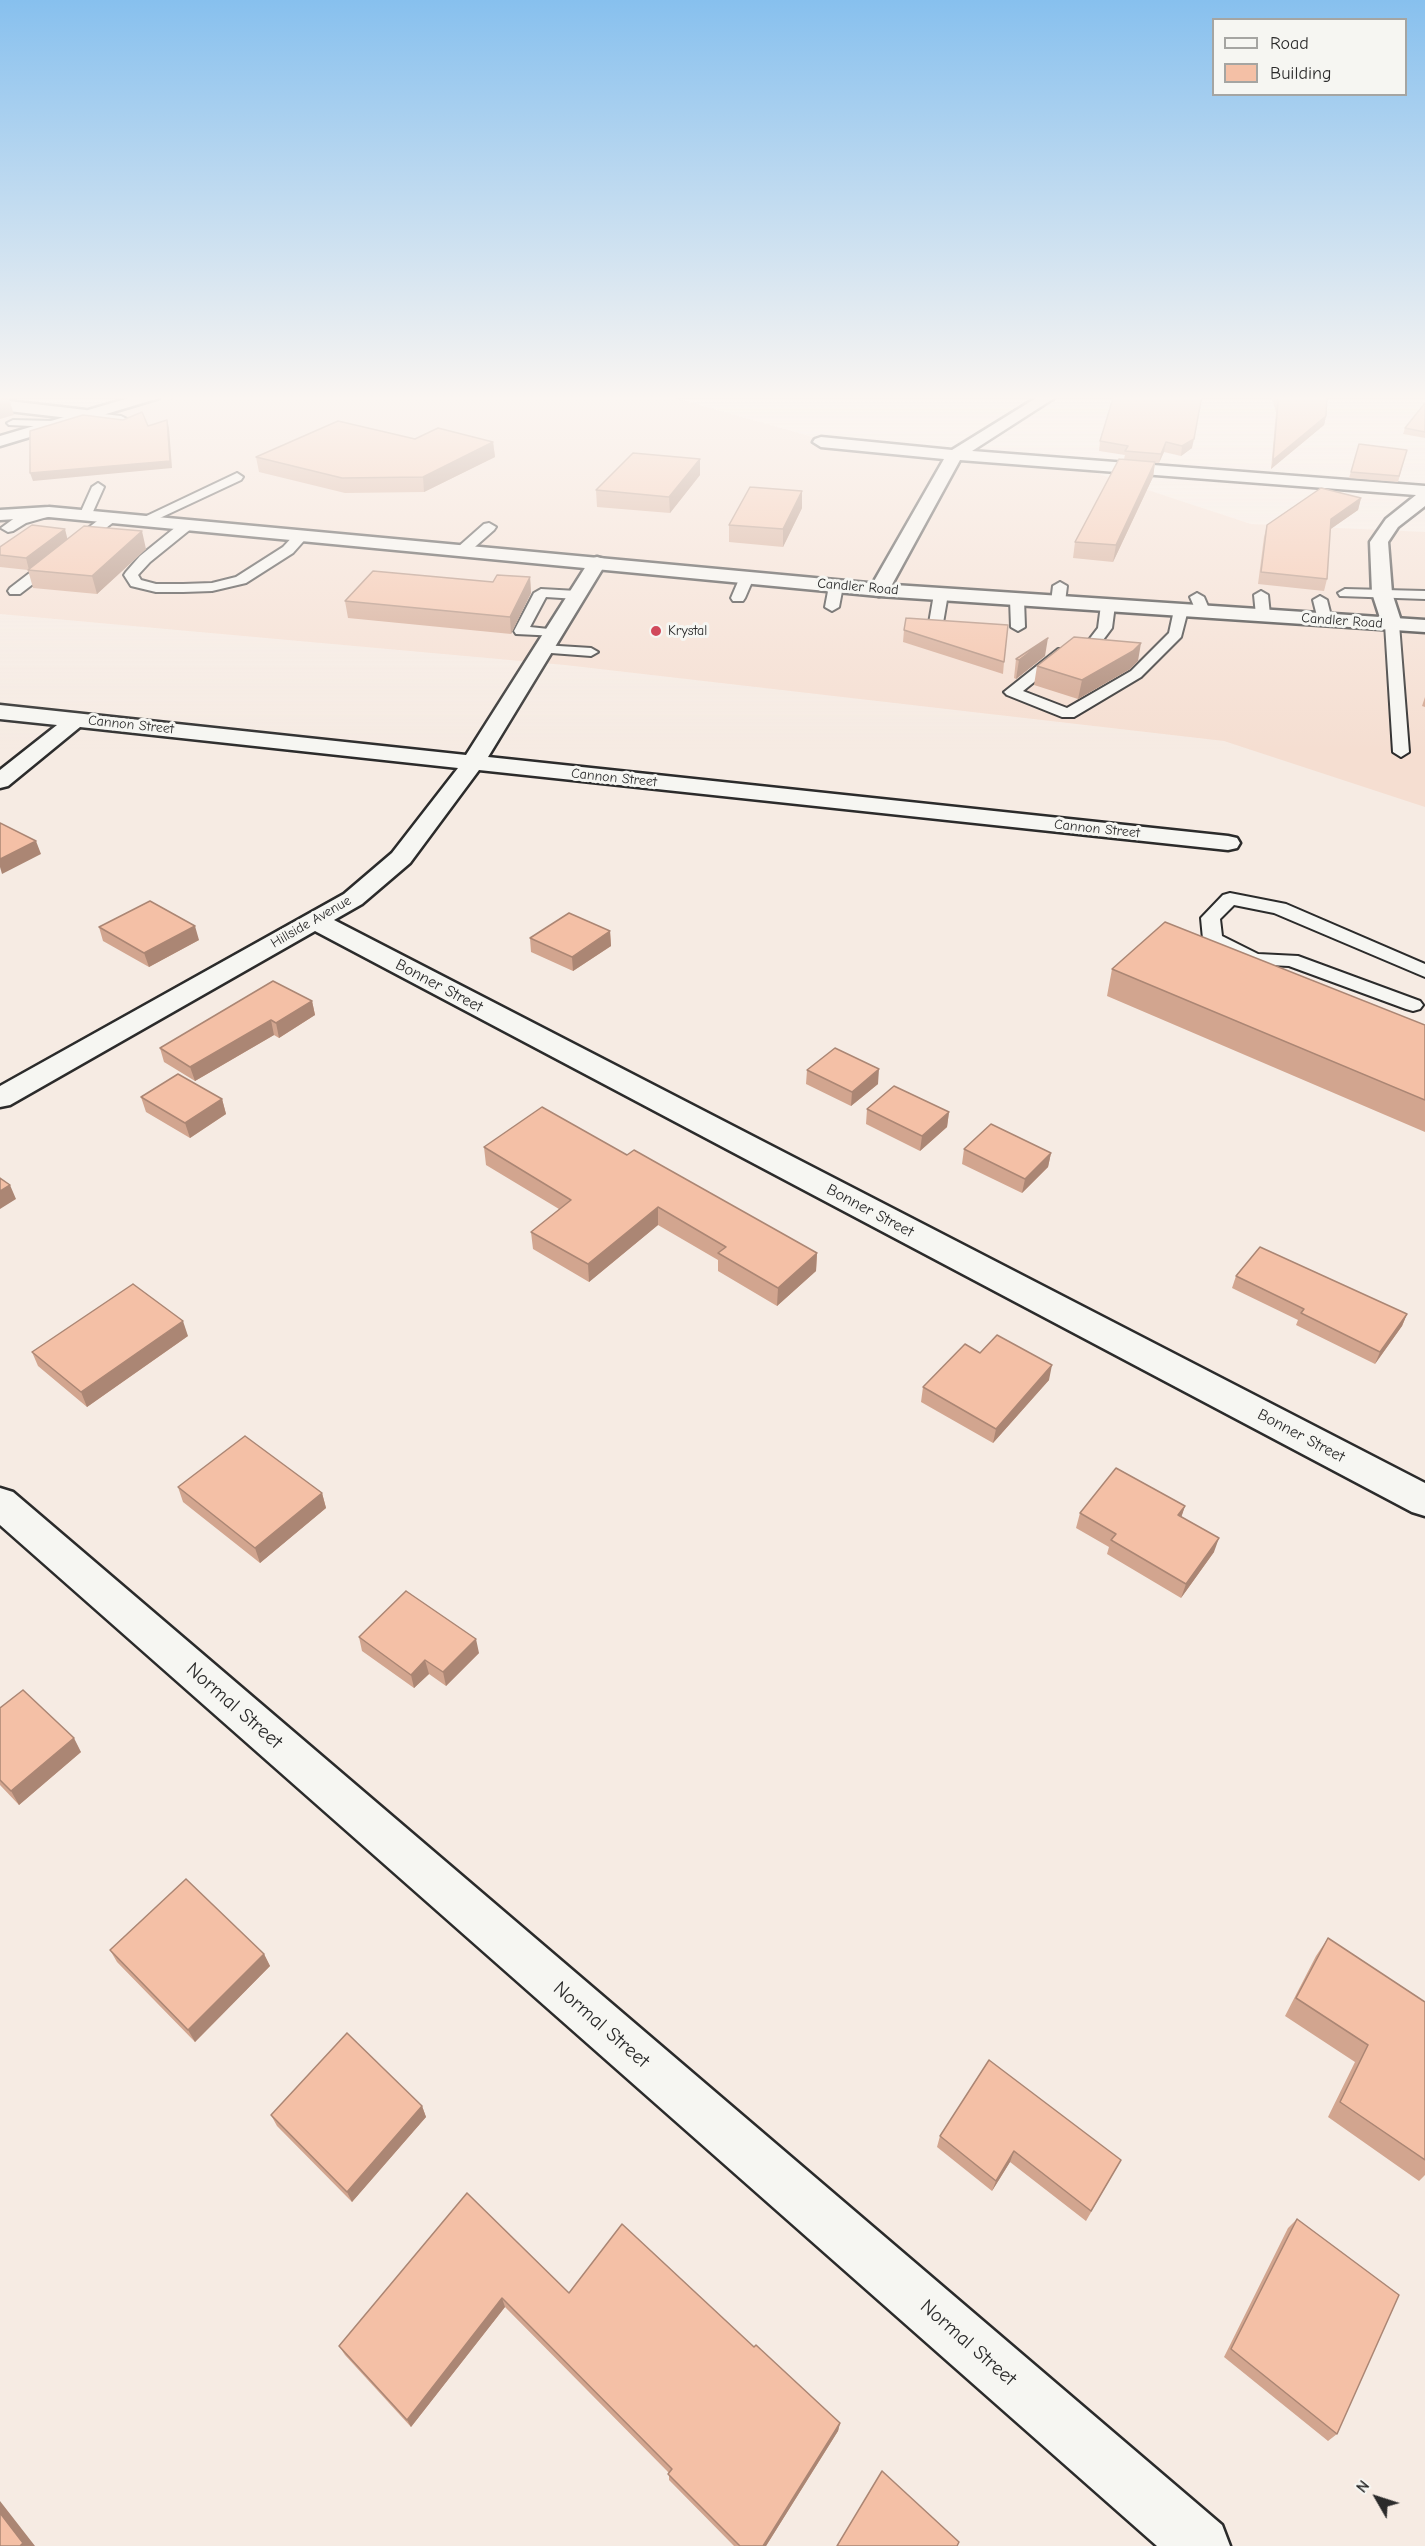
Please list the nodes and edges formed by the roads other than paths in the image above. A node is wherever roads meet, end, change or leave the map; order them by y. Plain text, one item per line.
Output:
1 (38, 514) edge
2 (63, 514) edge
3 (158, 514) edge
4 (922, 514) edge
5 (1404, 514) edge
6 (84, 516) joint
7 (110, 518) junction
8 (142, 521) junction
9 (4, 522) edge
10 (187, 525) junction
11 (489, 527) dead end
12 (302, 535) junction
13 (87, 536) junction
14 (109, 538) edge
15 (142, 541) dead end
16 (165, 543) junction
17 (463, 550) junction
18 (597, 563) junction
19 (747, 577) junction
20 (836, 586) junction
21 (879, 590) junction
22 (15, 591) dead end
23 (1345, 593) dead end
24 (1382, 593) junction
25 (941, 594) junction
26 (1261, 595) dead end
27 (1425, 595) edge
28 (738, 598) dead end
29 (1017, 599) junction
30 (1108, 605) junction
31 (832, 608) dead end
32 (1181, 610) junction
33 (1263, 615) junction
34 (936, 623) edge
35 (1392, 624) junction
36 (1425, 626) edge
37 (1018, 627) dead end
38 (548, 641) junction
39 (1095, 641) junction
40 (1118, 643) edge
41 (1141, 644) edge
42 (1164, 646) junction
43 (591, 652) dead end
44 (0, 712) edge
45 (76, 719) junction
46 (1401, 752) dead end
47 (472, 764) junction
48 (0, 781) edge
49 (1228, 843) dead end
50 (315, 921) junction
51 (1425, 971) edge
52 (1421, 1002) edge
53 (0, 1098) edge
54 (1425, 1501) edge
55 (0, 1503) edge
56 (1202, 2546) edge

1 - 9 street, Candler Road
2 - 6 street, Candler Road
3 - 8 lane
4 - 21 street
5 - 24 street
6 - 7 street, Candler Road
7 - 8 street, Candler Road
7 - 13 lane
8 - 10 street, Candler Road
10 - 12 street, Candler Road
10 - 16 lane
11 - 17 lane
12 - 16 lane
12 - 17 street, Candler Road
13 - 14 lane
13 - 22 lane
15 - 16 lane
17 - 18 street, Candler Road
18 - 19 street, Candler Road
18 - 38 street, Hillside Avenue
19 - 20 street, Candler Road
19 - 28 lane
20 - 21 street, Candler Road
20 - 31 lane
21 - 25 street, Candler Road
23 - 24 lane
24 - 27 lane
24 - 35 street
25 - 29 street, Candler Road
25 - 34 lane
26 - 33 lane
29 - 30 street, Candler Road
29 - 37 lane
30 - 32 street, Candler Road
30 - 39 lane
32 - 33 street, Candler Road
32 - 42 lane
33 - 35 street, Candler Road
35 - 36 street, Candler Road
35 - 46 lane
38 - 43 lane
38 - 47 street, Hillside Avenue
39 - 40 lane
39 - 42 lane
41 - 42 lane
44 - 45 street, Cannon Street
45 - 47 street, Cannon Street
45 - 48 street
47 - 49 street, Cannon Street
47 - 50 street, Hillside Avenue
50 - 53 street, Hillside Avenue
50 - 54 street, Bonner Street
51 - 52 lane
55 - 56 street, Normal Street

